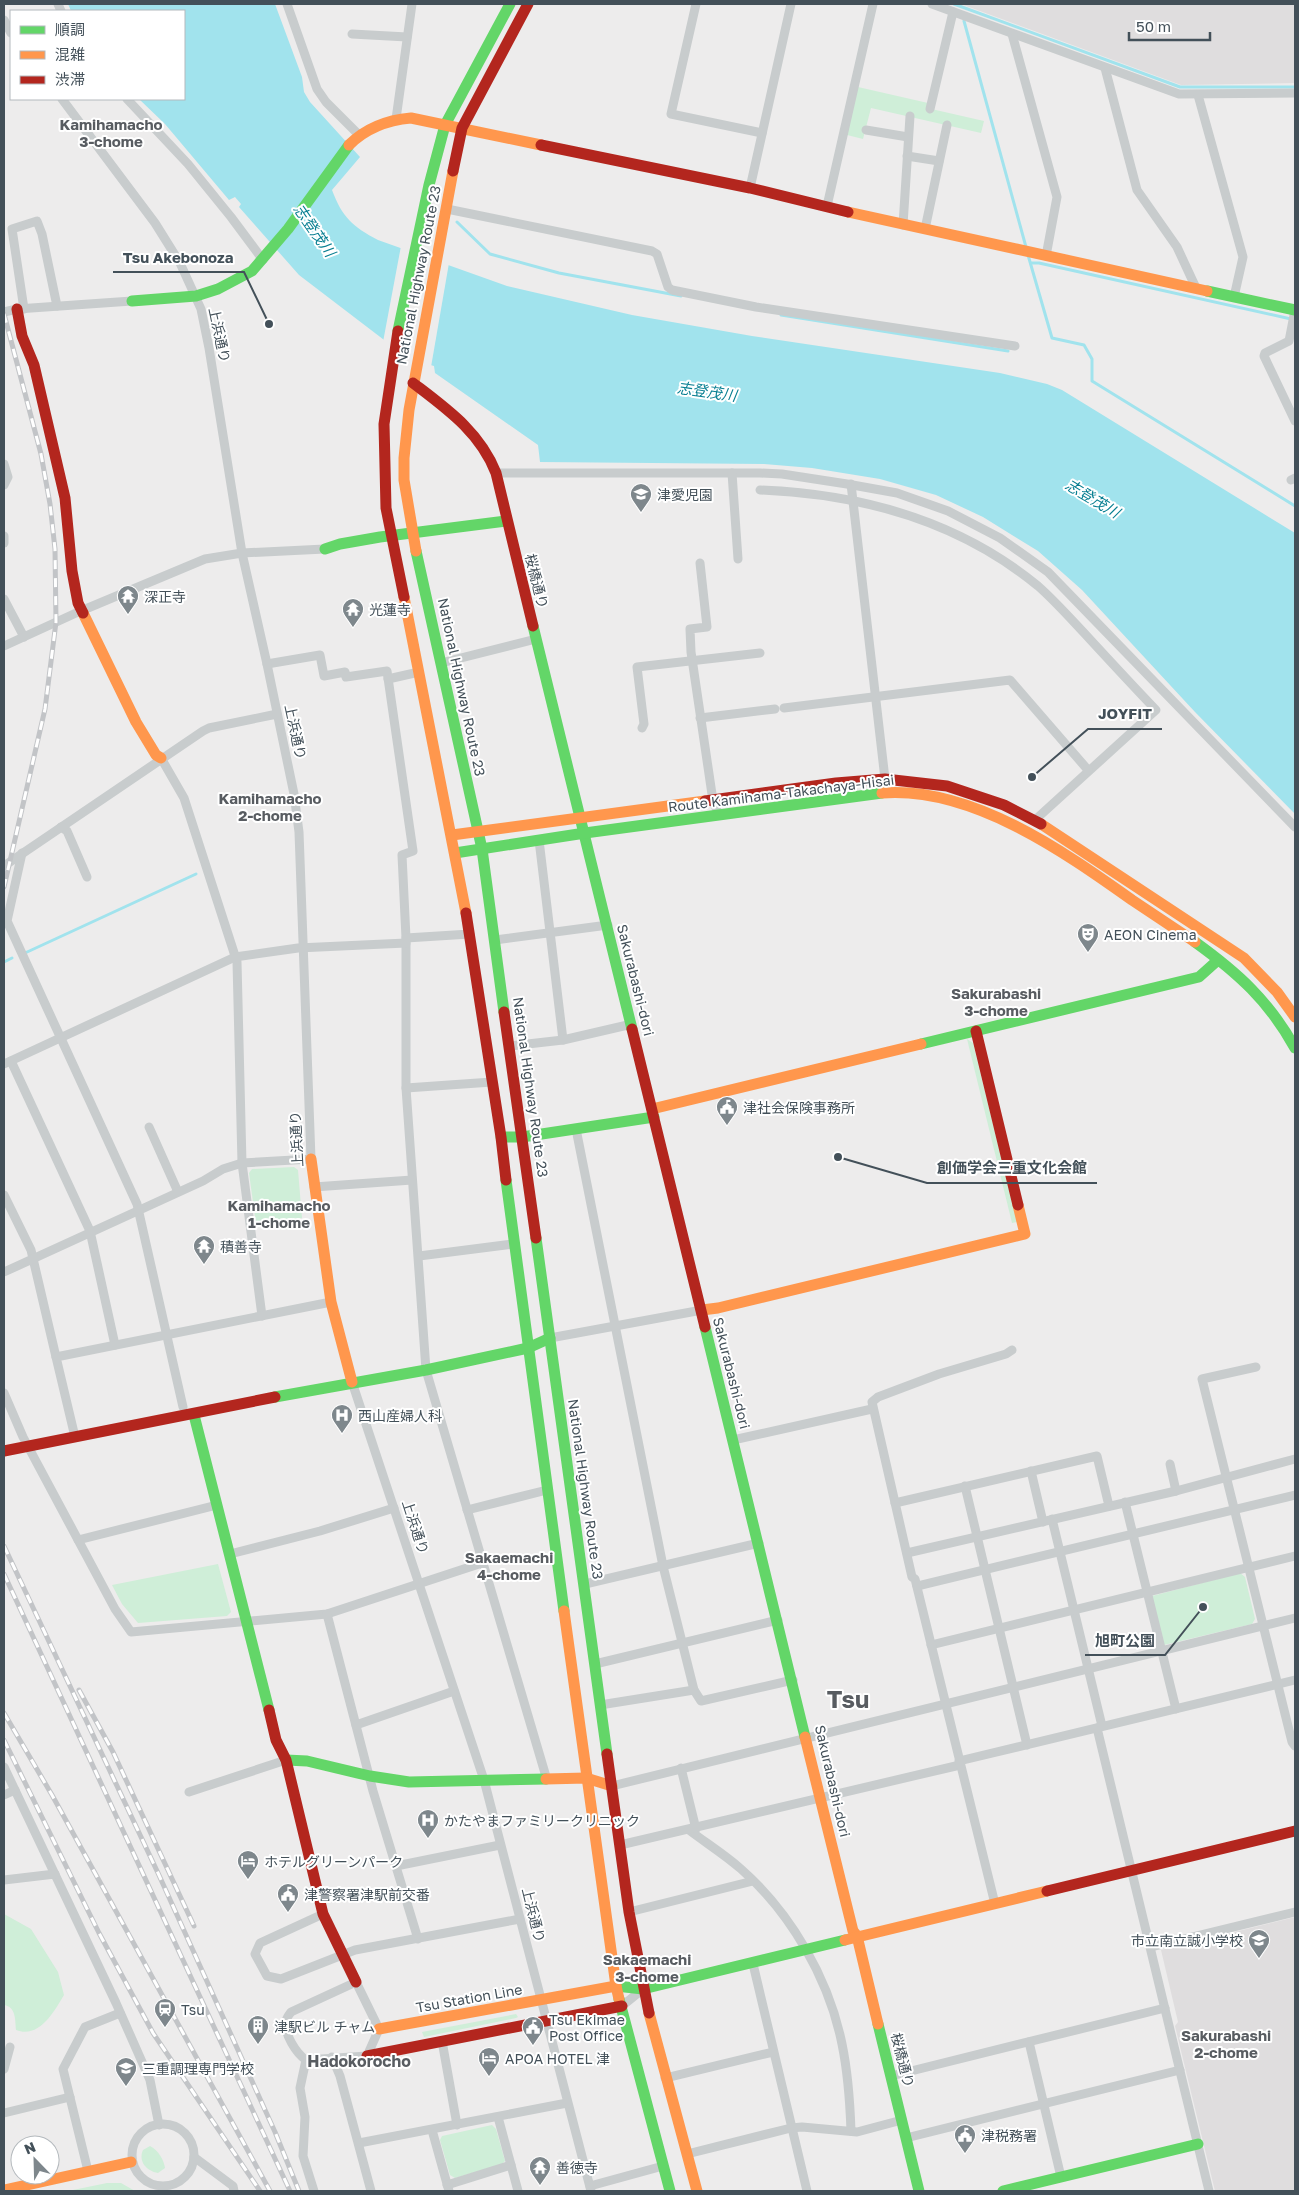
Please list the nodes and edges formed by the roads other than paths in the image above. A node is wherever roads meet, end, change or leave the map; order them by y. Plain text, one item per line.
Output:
1 (287, 4) edge
2 (412, 4) edge
3 (510, 4) edge
4 (528, 4) edge
5 (696, 4) edge
6 (791, 4) edge
7 (873, 4) edge
8 (932, 4) edge
9 (953, 12) junction
10 (4, 20) edge
11 (10, 31) edge
12 (352, 34) dead end
13 (1012, 34) junction
14 (407, 37) junction
15 (1105, 68) junction
16 (1295, 93) edge
17 (1198, 95) junction
18 (63, 100) edge
19 (128, 100) edge
20 (930, 109) dead end
21 (910, 116) dead end
22 (396, 119) junction
23 (445, 125) junction
24 (947, 125) dead end
25 (462, 128) junction
26 (866, 130) dead end
27 (762, 133) junction
28 (359, 135) junction
29 (908, 137) junction
30 (907, 156) junction
31 (940, 161) junction
32 (750, 188) junction
33 (827, 206) junction
34 (447, 209) junction
35 (903, 224) junction
36 (925, 229) junction
37 (1046, 256) junction
38 (263, 260) junction
39 (1196, 288) junction
40 (196, 296) junction
41 (1234, 297) junction
42 (132, 301) joint
43 (57, 306) junction
44 (21, 309) junction
45 (1295, 310) edge
46 (4, 312) edge
47 (1015, 346) dead end
48 (413, 383) junction
49 (1295, 421) edge
50 (4, 464) edge
51 (496, 473) junction
52 (732, 473) junction
53 (851, 484) junction
54 (4, 485) edge
55 (760, 490) dead end
56 (853, 501) junction
57 (506, 521) junction
58 (412, 532) junction
59 (393, 535) junction
60 (4, 536) edge
61 (4, 543) edge
62 (325, 549) joint
63 (242, 553) junction
64 (738, 559) dead end
65 (700, 563) dead end
66 (4, 599) edge
67 (82, 611) junction
68 (24, 637) junction
69 (536, 638) junction
70 (4, 646) edge
71 (760, 652) dead end
72 (692, 661) junction
73 (441, 663) junction
74 (267, 664) junction
75 (420, 672) junction
76 (388, 679) junction
77 (875, 697) junction
78 (277, 714) junction
79 (700, 718) junction
80 (642, 728) dead end
81 (160, 758) junction
82 (1088, 770) junction
83 (885, 779) junction
84 (713, 801) junction
85 (719, 815) junction
86 (581, 817) junction
87 (1035, 820) junction
88 (61, 827) junction
89 (1295, 827) edge
90 (478, 831) junction
91 (585, 833) junction
92 (452, 835) junction
93 (539, 840) junction
94 (482, 849) junction
95 (22, 853) junction
96 (455, 853) junction
97 (4, 866) edge
98 (87, 877) dead end
99 (608, 925) junction
100 (551, 933) junction
101 (470, 934) junction
102 (406, 940) junction
103 (495, 940) junction
104 (303, 948) junction
105 (235, 957) junction
106 (1218, 960) junction
107 (1295, 1017) edge
108 (632, 1024) junction
109 (976, 1031) junction
110 (60, 1038) junction
111 (564, 1040) junction
112 (510, 1046) junction
113 (1295, 1048) edge
114 (8, 1063) edge
115 (492, 1082) junction
116 (406, 1088) junction
117 (653, 1113) junction
118 (149, 1127) dead end
119 (576, 1128) junction
120 (501, 1137) junction
121 (522, 1137) junction
122 (311, 1160) junction
123 (242, 1164) junction
124 (412, 1180) junction
125 (314, 1187) junction
126 (178, 1192) junction
127 (4, 1195) edge
128 (139, 1210) junction
129 (90, 1231) junction
130 (512, 1244) junction
131 (419, 1256) junction
132 (32, 1258) junction
133 (4, 1272) edge
134 (331, 1302) junction
135 (702, 1310) junction
136 (262, 1316) junction
137 (615, 1327) junction
138 (168, 1334) junction
139 (550, 1338) junction
140 (115, 1345) junction
141 (528, 1348) junction
142 (1012, 1350) dead end
143 (56, 1356) junction
144 (1256, 1367) dead end
145 (426, 1370) junction
146 (352, 1382) junction
147 (4, 1393) edge
148 (183, 1407) dead end
149 (872, 1409) junction
150 (194, 1415) junction
151 (75, 1437) junction
152 (733, 1440) junction
153 (28, 1446) junction
154 (4, 1451) edge
155 (1295, 1459) edge
156 (1170, 1464) dead end
157 (1031, 1472) junction
158 (1226, 1478) junction
159 (965, 1486) junction
160 (547, 1490) junction
161 (1176, 1491) junction
162 (1295, 1495) edge
163 (1126, 1502) junction
164 (895, 1503) junction
165 (217, 1505) junction
166 (1109, 1506) junction
167 (394, 1508) junction
168 (1234, 1509) junction
169 (467, 1510) junction
170 (1048, 1520) junction
171 (1134, 1534) junction
172 (977, 1537) junction
173 (78, 1540) junction
174 (759, 1543) junction
175 (1060, 1552) junction
176 (906, 1553) junction
177 (230, 1554) junction
178 (1295, 1556) edge
179 (482, 1563) junction
180 (663, 1566) junction
181 (1248, 1568) junction
182 (985, 1569) junction
183 (419, 1584) junction
184 (584, 1584) junction
185 (917, 1586) junction
186 (1148, 1592) junction
187 (1075, 1610) junction
188 (327, 1614) junction
189 (1295, 1618) edge
190 (778, 1620) junction
191 (247, 1621) junction
192 (1263, 1626) junction
193 (1000, 1629) junction
194 (682, 1644) junction
195 (931, 1645) junction
196 (1162, 1650) junction
197 (595, 1664) junction
198 (1088, 1668) junction
199 (793, 1680) junction
200 (1295, 1680) edge
201 (1278, 1684) junction
202 (1013, 1686) junction
203 (694, 1690) junction
204 (454, 1691) junction
205 (944, 1703) junction
206 (600, 1705) junction
207 (1176, 1709) junction
208 (356, 1725) junction
209 (1099, 1727) junction
210 (807, 1737) junction
211 (1027, 1745) junction
212 (1295, 1746) edge
213 (286, 1760) junction
214 (960, 1763) junction
215 (4, 1767) edge
216 (681, 1768) junction
217 (370, 1776) junction
218 (586, 1778) junction
219 (484, 1780) junction
220 (547, 1780) junction
221 (612, 1786) junction
222 (16, 1790) junction
223 (189, 1792) dead end
224 (4, 1796) edge
225 (821, 1797) junction
226 (692, 1829) junction
227 (1295, 1831) edge
228 (500, 1845) junction
229 (620, 1845) junction
230 (396, 1866) junction
231 (1133, 1871) junction
232 (55, 1874) junction
233 (4, 1880) edge
234 (753, 1881) junction
235 (995, 1904) junction
236 (629, 1912) junction
237 (1295, 1912) edge
238 (323, 1914) junction
239 (520, 1919) junction
240 (857, 1936) junction
241 (418, 1939) junction
242 (1151, 1947) junction
243 (805, 1950) junction
244 (343, 1956) junction
245 (752, 1964) junction
246 (356, 1982) junction
247 (616, 1986) junction
248 (643, 1989) junction
249 (541, 2001) junction
250 (622, 2006) junction
251 (1165, 2008) junction
252 (120, 2013) junction
253 (546, 2021) junction
254 (378, 2029) junction
255 (442, 2041) junction
256 (1029, 2042) junction
257 (10, 2047) dead end
258 (773, 2052) junction
259 (367, 2056) junction
260 (332, 2057) junction
261 (306, 2060) junction
262 (4, 2069) edge
263 (1180, 2070) junction
264 (891, 2076) junction
265 (665, 2078) junction
266 (70, 2097) junction
267 (567, 2103) junction
268 (1043, 2104) junction
269 (4, 2113) edge
270 (498, 2117) junction
271 (902, 2120) junction
272 (159, 2125) junction
273 (457, 2125) junction
274 (792, 2128) junction
275 (432, 2130) junction
276 (851, 2131) junction
277 (906, 2138) junction
278 (359, 2143) junction
279 (1198, 2144) junction
280 (687, 2154) junction
281 (194, 2157) junction
282 (132, 2162) junction
283 (511, 2166) junction
284 (663, 2166) junction
285 (88, 2171) junction
286 (1062, 2177) junction
287 (448, 2188) edge
288 (156, 2189) edge
289 (236, 2189) edge
290 (4, 2190) edge
291 (590, 2190) edge
292 (1018, 2190) edge
293 (314, 2191) edge
294 (371, 2191) edge
295 (518, 2191) edge
296 (670, 2191) edge
297 (697, 2191) edge
298 (807, 2191) edge
299 (919, 2191) edge
300 (1003, 2191) edge
301 (1209, 2191) edge

1 - 28 street
2 - 14 street
3 - 23 main road, National Highway Route 23
4 - 25 main road, National Highway Route 23
5 - 27 street
6 - 27 street
7 - 33 street
8 - 9 street
9 - 13 street
9 - 20 street
10 - 11 street
12 - 14 street
13 - 15 street
13 - 37 street
14 - 22 street
15 - 17 street
15 - 39 street
16 - 17 street
17 - 41 street
18 - 40 street, 上浜通り
19 - 38 street
21 - 29 street
22 - 23 main road
22 - 28 main road
23 - 25 main road
23 - 59 main road, National Highway Route 23
24 - 31 street
25 - 32 main road
25 - 34 main road, National Highway Route 23
26 - 29 street
27 - 32 street
28 - 38 main road
29 - 30 street
30 - 31 street
30 - 35 street
31 - 36 street
32 - 33 main road
33 - 35 main road
34 - 47 street
34 - 48 main road, National Highway Route 23
35 - 36 main road
36 - 37 main road
37 - 39 main road
38 - 40 main road
39 - 41 main road
40 - 42 main road
40 - 63 street, 上浜通り
41 - 45 main road
42 - 43 street
43 - 44 street
43 - 44 street
44 - 46 street
44 - 67 main road
45 - 49 street
48 - 51 main road, 桜橋通り
48 - 58 main road, National Highway Route 23
50 - 54 street
51 - 52 street
51 - 57 main road, 桜橋通り
52 - 53 street
52 - 64 street
53 - 56 street
53 - 89 street
55 - 56 street
56 - 77 street
56 - 82 street
57 - 58 main road
57 - 69 main road, 桜橋通り
58 - 59 main road
58 - 73 main road, National Highway Route 23
59 - 62 main road
59 - 75 main road, National Highway Route 23
60 - 61 street
62 - 63 street
63 - 67 street
63 - 74 street, 上浜通り
65 - 72 street
66 - 68 street
67 - 68 street
67 - 81 main road
68 - 70 street
69 - 73 street
69 - 86 main road, 桜橋通り
71 - 72 street
72 - 79 street
72 - 80 street
73 - 90 main road, National Highway Route 23
74 - 76 street
74 - 78 street, 上浜通り
75 - 76 street
75 - 92 main road, National Highway Route 23
76 - 102 street
77 - 79 street
77 - 82 street
77 - 83 street
78 - 81 street
78 - 104 street, 上浜通り
79 - 84 street
81 - 88 street
81 - 105 street
82 - 87 street
83 - 84 main road, Route Kamihama-Takachaya-Hisai
83 - 87 main road, Route Kamihama-Takachaya-Hisai
84 - 85 street
84 - 86 main road, Route Kamihama-Takachaya-Hisai
85 - 91 main road, Route Kamihama-Takachaya-Hisai
85 - 106 main road, Route Kamihama-Takachaya-Hisai
86 - 90 main road, Route Kamihama-Takachaya-Hisai
86 - 91 main road, Sakurabashi-dori
87 - 107 main road, Route Kamihama-Takachaya-Hisai
88 - 95 street
88 - 98 street
90 - 92 main road, Route Kamihama-Takachaya-Hisai
90 - 94 main road, National Highway Route 23
91 - 93 main road, Route Kamihama-Takachaya-Hisai
91 - 99 main road, Sakurabashi-dori
92 - 96 main road, National Highway Route 23
93 - 94 main road, Route Kamihama-Takachaya-Hisai
93 - 100 street
94 - 96 main road, Route Kamihama-Takachaya-Hisai
94 - 103 main road, National Highway Route 23
95 - 97 street
95 - 110 street
96 - 101 main road, National Highway Route 23
99 - 100 street
99 - 108 main road, Sakurabashi-dori
100 - 103 street
100 - 111 street
101 - 102 street
101 - 115 main road, National Highway Route 23
102 - 104 street
102 - 116 street
103 - 112 main road, National Highway Route 23
104 - 105 street
104 - 122 street, 上浜通り
105 - 110 street
105 - 123 street
106 - 109 main road
106 - 113 main road, Route Kamihama-Takachaya-Hisai
108 - 111 street
108 - 117 main road, Sakurabashi-dori
109 - 117 main road
109 - 135 main road
110 - 114 street
110 - 128 street
111 - 112 street
112 - 121 main road, National Highway Route 23
114 - 129 street
115 - 116 street
115 - 120 main road, National Highway Route 23
116 - 124 street
117 - 119 main road
117 - 135 main road, Sakurabashi-dori
118 - 126 street
119 - 121 main road
119 - 137 street
120 - 121 main road
120 - 130 main road, National Highway Route 23
121 - 139 main road, National Highway Route 23
122 - 123 street
122 - 125 main road, 上浜通り
123 - 126 street
123 - 136 street
124 - 125 street
124 - 131 street
125 - 134 main road, 上浜通り
126 - 128 street
127 - 132 street
128 - 129 street
128 - 138 street
129 - 132 street
129 - 140 street
130 - 131 street
130 - 141 main road, National Highway Route 23
131 - 145 street
132 - 133 street
132 - 143 street
134 - 136 street
134 - 146 main road, 上浜通り
135 - 137 street
135 - 152 main road, Sakurabashi-dori
136 - 138 street
137 - 139 street
137 - 180 street
138 - 140 street
138 - 148 street
139 - 141 main road
139 - 184 main road, National Highway Route 23
140 - 143 street
141 - 145 main road
141 - 160 main road, National Highway Route 23
142 - 149 street
143 - 151 street
144 - 158 street
145 - 146 main road
145 - 169 street
146 - 150 main road
146 - 167 street, 上浜通り
147 - 153 street
149 - 152 street
149 - 164 street
150 - 151 main road
150 - 165 main road
151 - 153 main road
152 - 174 main road, Sakurabashi-dori
153 - 154 main road
153 - 173 street
155 - 158 street
156 - 161 street
157 - 159 street
157 - 166 street
157 - 170 street
158 - 161 street
158 - 168 street
159 - 164 street
159 - 172 street
160 - 169 street
160 - 218 main road, National Highway Route 23
161 - 163 street
162 - 168 street
163 - 166 street
163 - 171 street
164 - 176 street
165 - 173 street
165 - 177 main road
166 - 170 street
167 - 177 street
167 - 183 street, 上浜通り
168 - 171 street
168 - 181 street
169 - 179 street
170 - 172 street
170 - 175 street
171 - 175 street
171 - 186 street
172 - 176 street
172 - 182 street
173 - 191 street
174 - 180 street
174 - 190 main road, Sakurabashi-dori
175 - 182 street
175 - 187 street
176 - 185 street
177 - 191 main road
178 - 181 street
179 - 183 street
179 - 220 street
180 - 184 street
180 - 194 street
181 - 186 street
181 - 192 street
182 - 185 street
182 - 193 street
183 - 188 street
183 - 204 street, 上浜通り
184 - 197 main road, National Highway Route 23
185 - 195 street
186 - 187 street
186 - 196 street
187 - 193 street
187 - 198 street
188 - 191 street
188 - 208 street
189 - 192 street
190 - 194 street
190 - 199 main road, Sakurabashi-dori
191 - 213 main road
192 - 196 street
192 - 201 street
193 - 195 street
193 - 202 street
194 - 197 street
194 - 203 street
195 - 205 street
196 - 198 street
196 - 207 street
197 - 206 main road, National Highway Route 23
198 - 202 street
198 - 209 street
199 - 203 street
199 - 210 main road, Sakurabashi-dori
200 - 201 street
201 - 207 street
201 - 212 street
202 - 205 street
202 - 211 street
203 - 206 street
204 - 208 street
204 - 219 street, 上浜通り
205 - 210 street
205 - 214 street
206 - 221 main road, National Highway Route 23
207 - 209 street
208 - 217 street
209 - 211 street
209 - 231 street
210 - 216 street
210 - 225 main road, Sakurabashi-dori
211 - 214 street
213 - 217 main road
213 - 223 street
213 - 238 main road
214 - 225 street
214 - 235 street
215 - 222 street
216 - 221 street
216 - 226 street
217 - 219 main road
217 - 230 street
218 - 220 main road
218 - 221 main road
218 - 247 main road, National Highway Route 23
219 - 220 main road
219 - 228 street, 上浜通り
221 - 229 main road, National Highway Route 23
222 - 224 street
222 - 232 street
225 - 226 street
225 - 240 main road, Sakurabashi-dori
226 - 229 street
226 - 234 street
227 - 231 main road, Tsu Station Line
228 - 230 street
228 - 239 street, 上浜通り
229 - 236 main road, National Highway Route 23
230 - 241 street
231 - 235 main road, Tsu Station Line
231 - 242 street
232 - 233 street
232 - 252 street
234 - 236 street
234 - 243 street
235 - 240 main road, Tsu Station Line
236 - 248 main road, National Highway Route 23
237 - 242 street
238 - 244 main road
238 - 244 street
239 - 241 street
239 - 249 street, 上浜通り
240 - 243 main road, Tsu Station Line
240 - 264 main road, 桜橋通り
241 - 244 street
242 - 251 street
243 - 245 main road, Tsu Station Line
243 - 276 street
244 - 246 main road
245 - 248 main road, Tsu Station Line
245 - 258 street
246 - 254 street
246 - 261 street
247 - 248 main road, Tsu Station Line
247 - 249 main road, Tsu Station Line
247 - 250 main road, National Highway Route 23
248 - 250 street
248 - 265 main road, National Highway Route 23
249 - 253 street, 上浜通り
249 - 254 main road, Tsu Station Line
250 - 253 main road
250 - 284 main road, National Highway Route 23
251 - 256 street
251 - 263 street
252 - 266 street
252 - 272 street
253 - 255 main road
253 - 267 street, 上浜通り
254 - 259 street
255 - 259 main road
255 - 273 street
256 - 264 street
256 - 268 street
257 - 262 street
258 - 265 street
258 - 274 street
259 - 260 street
260 - 261 street
260 - 278 street
261 - 293 street
263 - 268 street
263 - 279 street
264 - 271 main road, 桜橋通り
265 - 280 main road, National Highway Route 23
266 - 269 street
266 - 285 street
267 - 270 street
267 - 291 street, 上浜通り
268 - 277 street
268 - 286 street
270 - 273 street
270 - 283 street
271 - 276 street
271 - 277 main road, 桜橋通り
272 - 281 street
272 - 282 street
273 - 275 street
274 - 276 street
274 - 280 street
274 - 298 street
275 - 278 street
275 - 287 street
277 - 299 main road, 桜橋通り
278 - 294 street
279 - 286 main road
279 - 301 street
280 - 297 main road, National Highway Route 23
281 - 288 street
281 - 289 street
282 - 285 main road
282 - 288 street
283 - 287 street
283 - 295 street
284 - 291 street
284 - 296 main road, National Highway Route 23
285 - 290 main road
286 - 292 main road
292 - 300 main road

